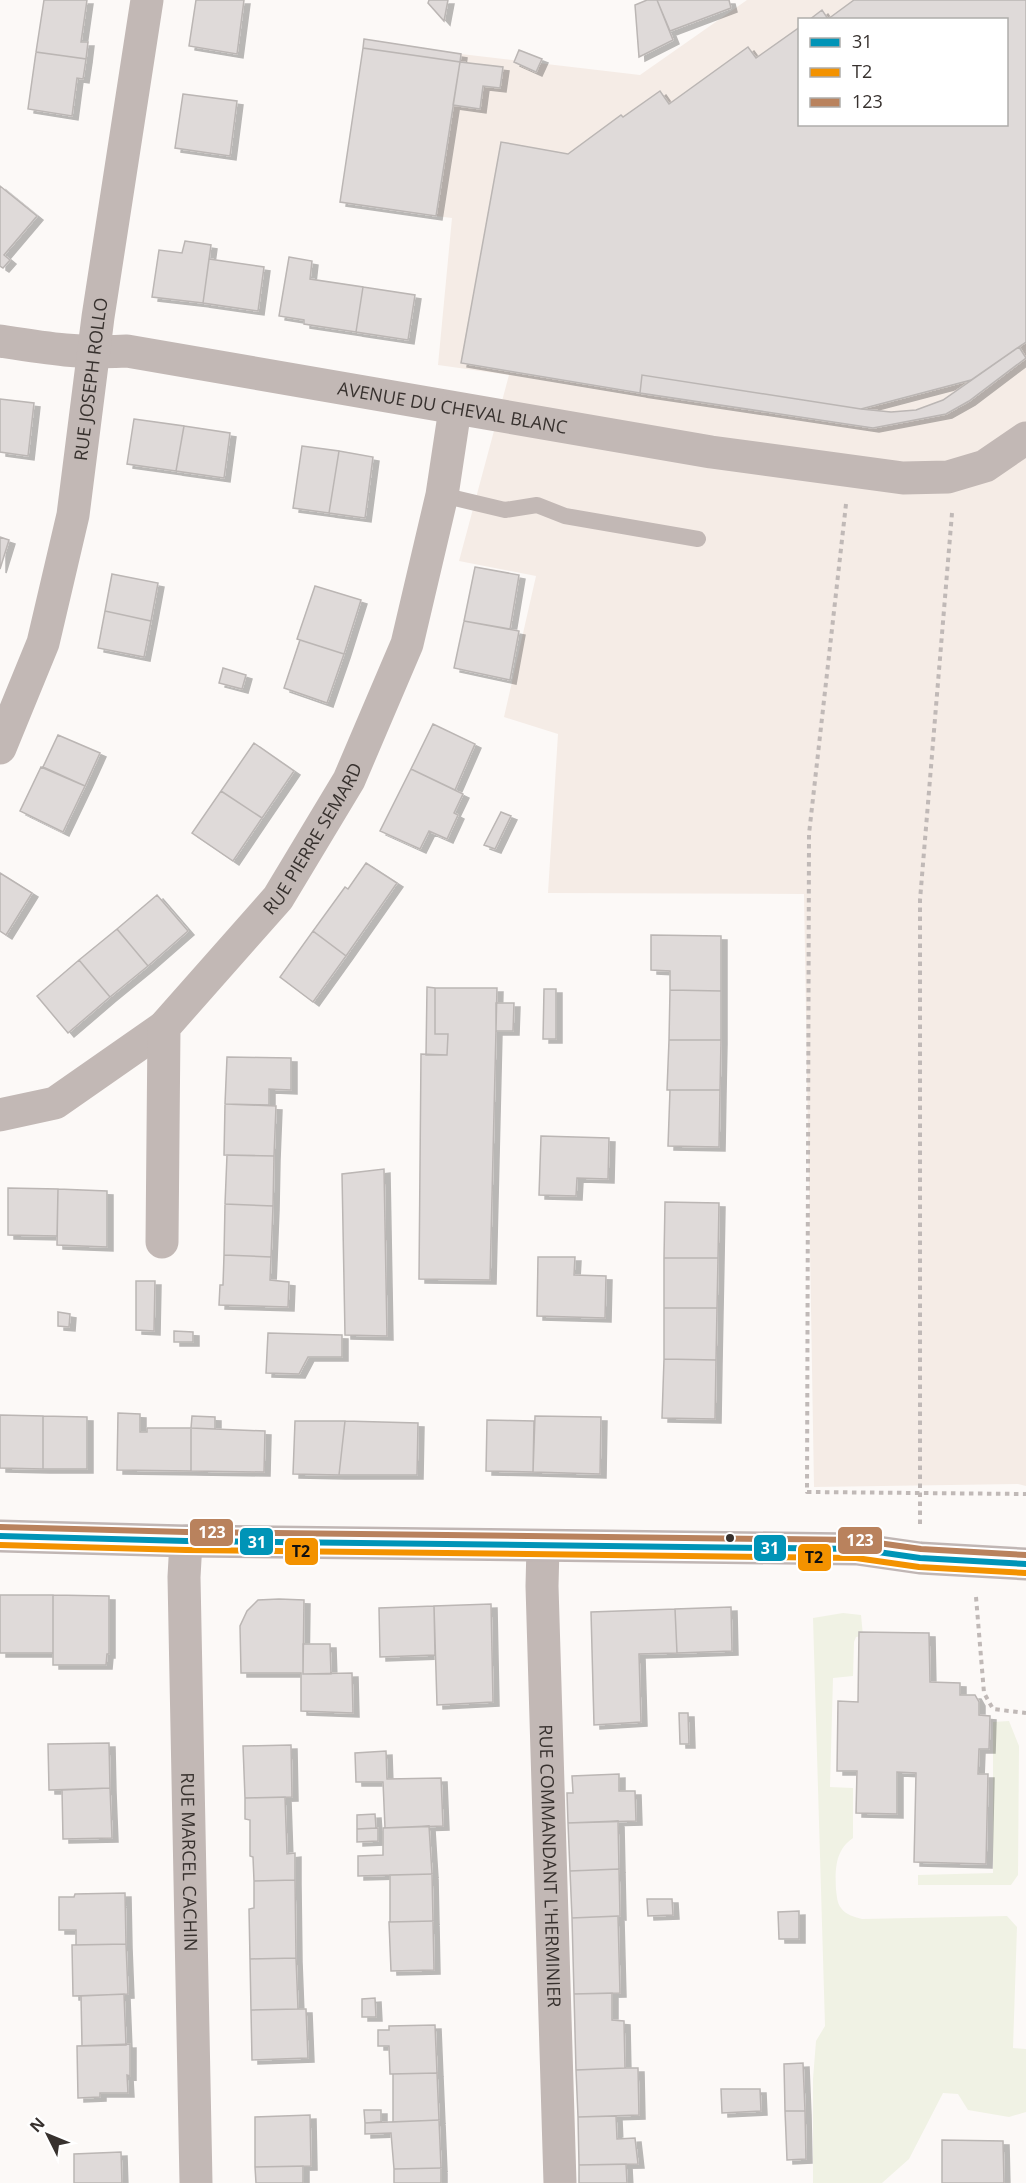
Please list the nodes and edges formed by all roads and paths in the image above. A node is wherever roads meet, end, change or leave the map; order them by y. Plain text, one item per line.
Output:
1 (147, 0) edge
2 (0, 341) edge
3 (93, 353) junction
4 (455, 409) junction
5 (1026, 438) edge
6 (850, 470) junction
7 (955, 475) junction
8 (442, 495) junction
9 (698, 539) dead end
10 (0, 748) edge
11 (164, 1027) junction
12 (0, 1115) edge
13 (162, 1242) dead end
14 (920, 1493) junction
15 (1026, 1494) edge
16 (0, 1536) edge
17 (186, 1541) junction
18 (543, 1546) junction
19 (920, 1558) junction
20 (974, 1560) junction
21 (1026, 1564) edge
22 (1026, 1713) edge
23 (196, 2183) edge
24 (560, 2183) edge

1 - 3 street, RUE JOSEPH ROLLO
2 - 3 street, AVENUE DU CHEVAL BLANC
3 - 4 street, AVENUE DU CHEVAL BLANC
3 - 10 street, RUE JOSEPH ROLLO
4 - 6 street, AVENUE DU CHEVAL BLANC
4 - 8 street, RUE PIERRE SEMARD
5 - 7 street, AVENUE DU CHEVAL BLANC
6 - 7 street, AVENUE DU CHEVAL BLANC
6 - 14 path
7 - 14 path
8 - 9 lane
8 - 11 street, RUE PIERRE SEMARD
11 - 12 street, RUE PIERRE SEMARD
11 - 13 street
14 - 15 path
14 - 19 path
16 - 17 main road
17 - 18 main road
17 - 23 street, RUE MARCEL CACHIN
18 - 19 main road
18 - 24 street, RUE COMMANDANT L'HERMINIER
19 - 20 main road
20 - 21 main road
20 - 22 path

